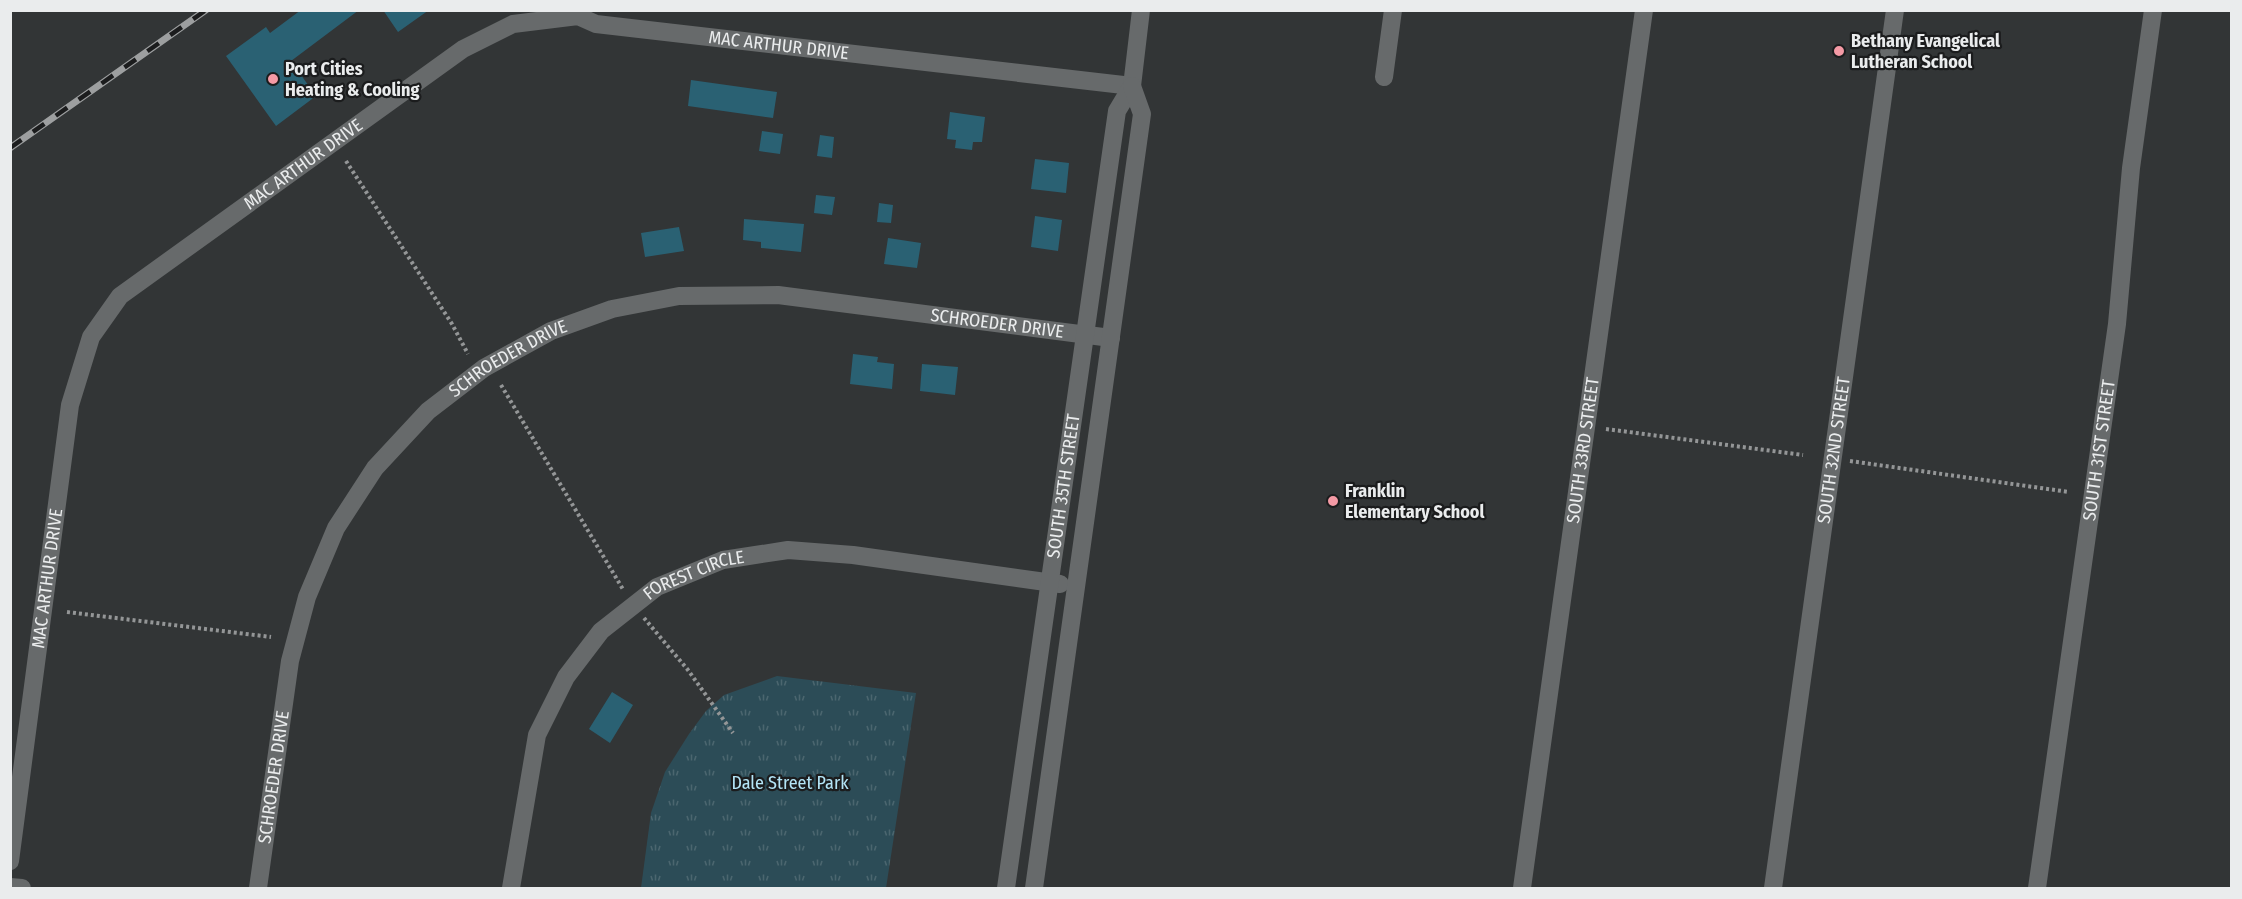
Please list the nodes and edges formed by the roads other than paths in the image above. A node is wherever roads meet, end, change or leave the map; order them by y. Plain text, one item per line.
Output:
1 (1141, 10) edge
2 (1393, 10) edge
3 (1644, 10) edge
4 (1895, 10) edge
5 (2153, 10) edge
6 (578, 13) edge
7 (1384, 77) dead end
8 (1132, 86) junction
9 (1084, 336) junction
10 (1111, 338) junction
11 (1050, 582) junction
12 (1076, 586) junction
13 (10, 861) edge
14 (10, 887) edge
15 (22, 888) edge
16 (258, 888) edge
17 (511, 888) edge
18 (1006, 888) edge
19 (1034, 888) edge
20 (1522, 888) edge
21 (1773, 888) edge
22 (2037, 888) edge

1 - 8 street, SOUTH 35TH STREET
2 - 7 street
3 - 20 street, SOUTH 33RD STREET
4 - 21 street, SOUTH 32ND STREET
5 - 22 street, SOUTH 31ST STREET
6 - 8 street, MAC ARTHUR DRIVE
6 - 13 street, MAC ARTHUR DRIVE
8 - 9 street, SOUTH 35TH STREET
8 - 10 street, SOUTH 35TH STREET
9 - 10 street, SCHROEDER DRIVE
9 - 11 street, SOUTH 35TH STREET
9 - 16 street, SCHROEDER DRIVE
10 - 12 street, SOUTH 35TH STREET
11 - 12 street, FOREST CIRCLE
11 - 17 street, FOREST CIRCLE
11 - 18 street, SOUTH 35TH STREET
12 - 19 street, SOUTH 35TH STREET
14 - 15 street

